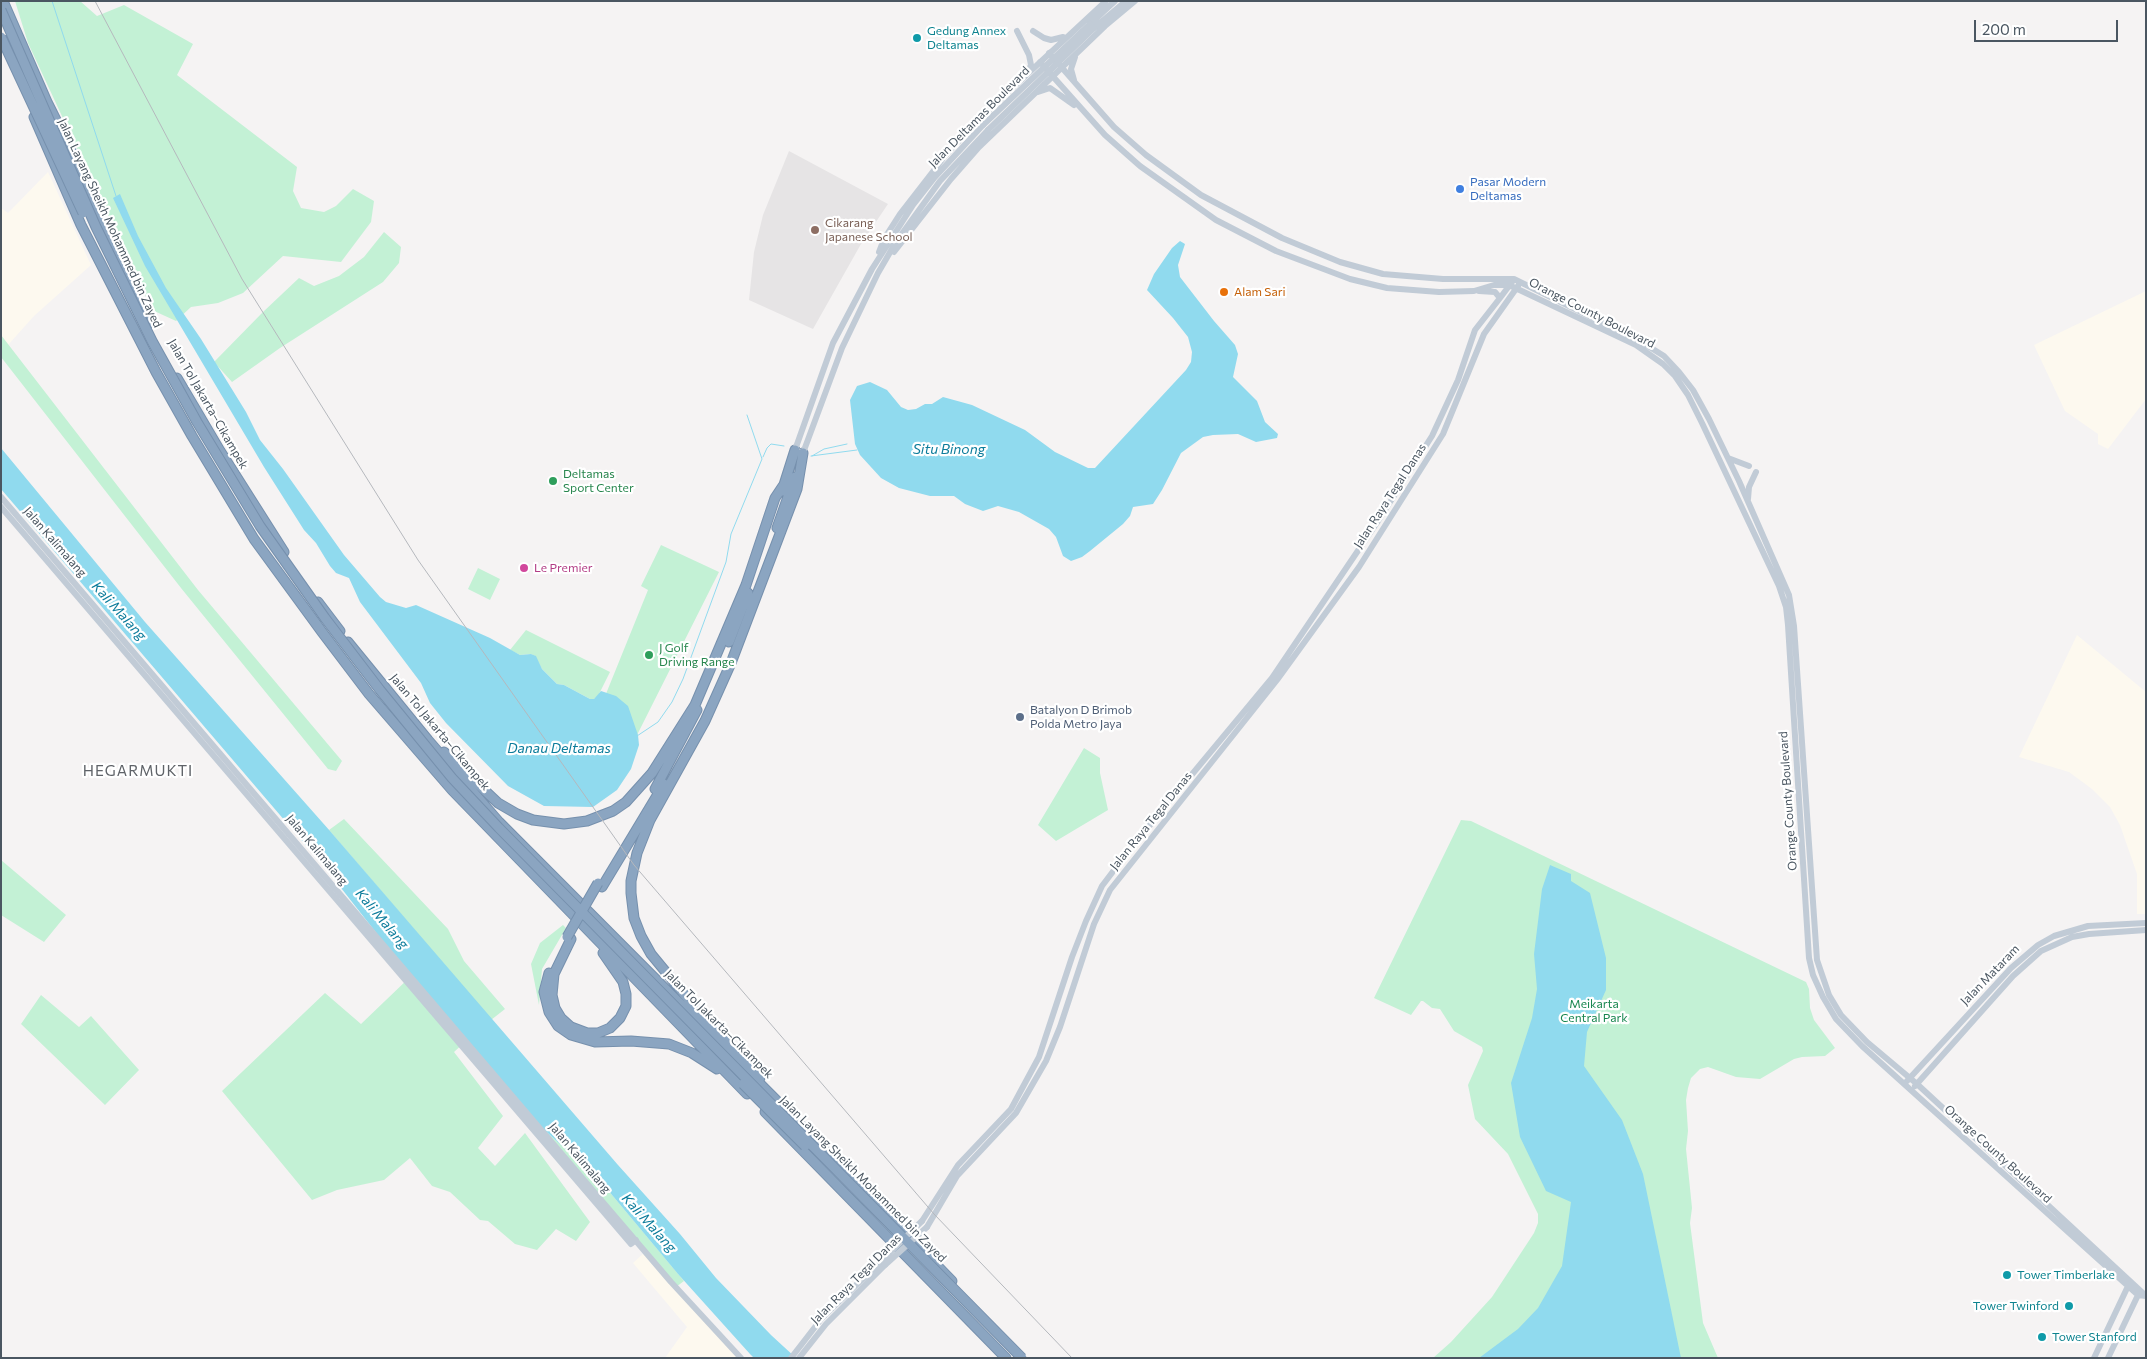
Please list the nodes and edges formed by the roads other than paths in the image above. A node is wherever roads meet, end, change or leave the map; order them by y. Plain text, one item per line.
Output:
1 (2, 1) edge
2 (1106, 1) edge
3 (1116, 1) edge
4 (1126, 1) edge
5 (1135, 1) edge
6 (1, 10) edge
7 (1092, 26) junction
8 (1017, 31) dead end
9 (1033, 31) dead end
10 (1, 33) edge
11 (1070, 33) junction
12 (1, 37) edge
13 (1078, 52) junction
14 (1049, 53) junction
15 (1040, 62) junction
16 (1061, 68) junction
17 (1028, 73) junction
18 (1052, 76) junction
19 (1077, 86) junction
20 (1032, 96) junction
21 (1082, 110) junction
22 (985, 128) junction
23 (1201, 194) junction
24 (1194, 206) junction
25 (872, 269) junction
26 (878, 273) junction
27 (1497, 278) junction
28 (1477, 279) junction
29 (1512, 284) junction
30 (1474, 291) junction
31 (1500, 298) junction
32 (1428, 442) junction
33 (1436, 447) junction
34 (799, 452) junction
35 (1728, 458) junction
36 (1749, 466) dead end
37 (1756, 472) dead end
38 (783, 486) junction
39 (1, 497) edge
40 (1749, 504) junction
41 (1, 507) edge
42 (1378, 521) junction
43 (1385, 525) junction
44 (1275, 679) junction
45 (410, 718) junction
46 (680, 763) junction
47 (496, 837) junction
48 (600, 885) junction
49 (2146, 923) edge
50 (2146, 930) edge
51 (569, 938) junction
52 (1919, 1067) junction
53 (1900, 1070) junction
54 (1926, 1073) junction
55 (1907, 1081) junction
56 (1917, 1084) junction
57 (1912, 1090) junction
58 (746, 1093) junction
59 (1926, 1093) junction
60 (778, 1102) junction
61 (633, 1242) junction
62 (2130, 1283) junction
63 (2139, 1292) junction
64 (2146, 1296) edge
65 (2120, 1333) junction
66 (2122, 1342) dead end
67 (794, 1357) edge
68 (741, 1358) edge
69 (1006, 1358) edge
70 (1013, 1358) edge
71 (1022, 1358) edge
72 (1027, 1358) edge
73 (2094, 1358) edge
74 (2108, 1358) edge

1 - 45 highway, Jalan Tol Jakarta–Cikampek
2 - 11 main road
3 - 7 main road, Jalan Deltamas Boulevard
4 - 7 main road, Jalan Deltamas Boulevard
5 - 13 main road
6 - 71 highway, Jalan Layang Sheikh Mohammed bin Zayed, bridge
7 - 22 main road, Jalan Deltamas Boulevard, bridge
8 - 17 main road
9 - 11 main road
10 - 47 highway
11 - 14 main road
12 - 70 highway, Jalan Layang Sheikh Mohammed bin Zayed, bridge
13 - 16 main road
13 - 19 main road
14 - 15 main road
14 - 16 main road
15 - 17 main road
15 - 18 main road, Jalan Deltamas Boulevard
16 - 18 main road
16 - 19 main road
17 - 25 main road
18 - 20 main road
18 - 21 main road, Jalan Deltamas Boulevard
19 - 23 main road
20 - 21 main road
20 - 26 main road
21 - 24 main road, Jalan Deltamas Boulevard
22 - 25 main road, Jalan Deltamas Boulevard
22 - 26 main road, Jalan Deltamas Boulevard
23 - 24 main road
23 - 28 main road
24 - 30 main road, Jalan Deltamas Boulevard
25 - 34 main road, Jalan Deltamas Boulevard
26 - 34 main road, Jalan Deltamas Boulevard
27 - 28 main road
27 - 29 main road
27 - 29 main road
28 - 30 main road
29 - 30 main road, Jalan Deltamas Boulevard
29 - 31 main road, Jalan Raya Tegal Danas
29 - 33 main road, Jalan Raya Tegal Danas
29 - 35 main road, Orange County Boulevard
29 - 55 main road, Orange County Boulevard
30 - 31 main road
31 - 32 main road, Jalan Raya Tegal Danas
32 - 33 main road
32 - 42 main road, Jalan Raya Tegal Danas
33 - 43 main road, Jalan Raya Tegal Danas
34 - 38 highway
34 - 46 highway
35 - 36 main road
35 - 40 main road, Orange County Boulevard
37 - 40 main road
38 - 45 highway
38 - 48 highway
39 - 61 main road, Jalan Kalimalang
40 - 53 main road, Orange County Boulevard
41 - 61 main road, Jalan Kalimalang
42 - 43 main road
42 - 44 main road, Jalan Raya Tegal Danas
43 - 44 main road, Jalan Raya Tegal Danas
44 - 67 main road, Jalan Raya Tegal Danas, bridge
45 - 60 highway, Jalan Tol Jakarta–Cikampek
46 - 48 highway
46 - 60 highway
47 - 51 highway
47 - 58 highway
48 - 51 highway
49 - 52 main road, Jalan Mataram
50 - 54 main road, Jalan Mataram
51 - 58 highway
52 - 53 main road
52 - 54 main road
52 - 55 main road, Jalan Mataram
53 - 55 main road, Orange County Boulevard
54 - 56 main road, Jalan Mataram
54 - 59 main road
55 - 56 main road, Orange County Boulevard
55 - 57 main road, Orange County Boulevard
56 - 57 main road, Jalan Mataram
56 - 59 main road, Orange County Boulevard
57 - 62 main road, Orange County Boulevard
58 - 69 highway
59 - 62 main road, Orange County Boulevard
60 - 72 highway, Jalan Tol Jakarta–Cikampek
61 - 68 main road, Jalan Kalimalang
62 - 63 main road, Orange County Boulevard
62 - 73 main road
63 - 64 main road, Orange County Boulevard
63 - 65 main road
65 - 66 main road
65 - 74 main road

